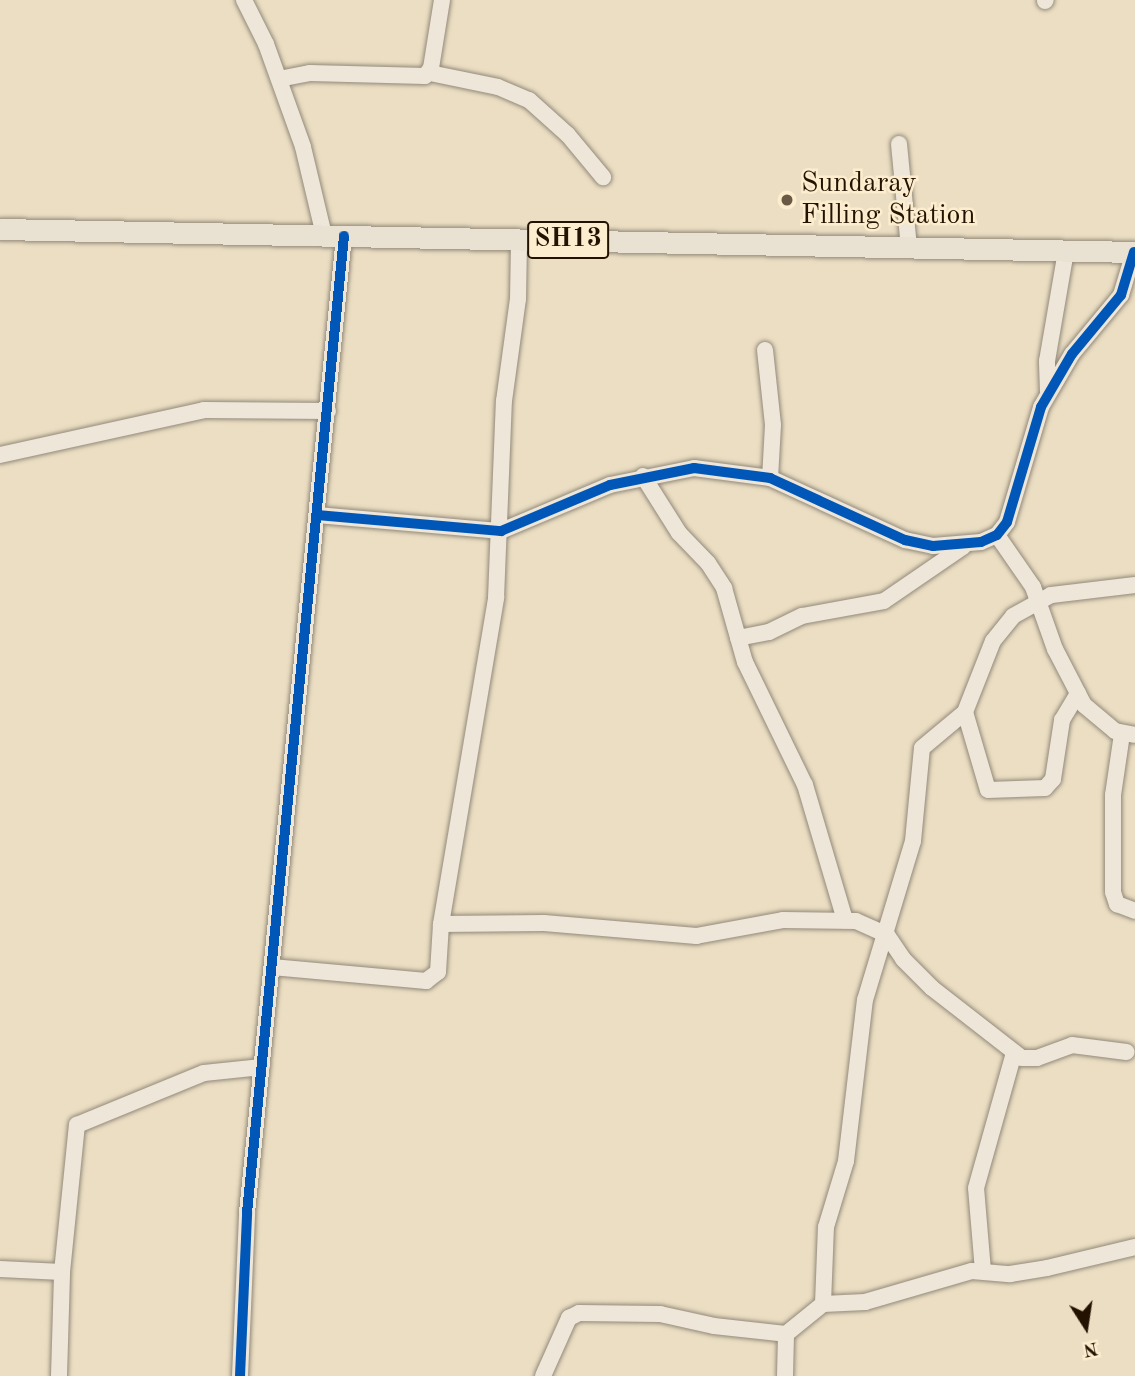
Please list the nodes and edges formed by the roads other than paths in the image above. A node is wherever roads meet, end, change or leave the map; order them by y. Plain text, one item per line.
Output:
1 (244, 0) edge
2 (442, 0) edge
3 (430, 73) junction
4 (279, 79) junction
5 (900, 144) dead end
6 (603, 177) dead end
7 (0, 229) edge
8 (334, 235) junction
9 (519, 239) junction
10 (909, 247) junction
11 (1066, 251) junction
12 (1134, 252) edge
13 (765, 350) dead end
14 (1048, 392) junction
15 (328, 411) junction
16 (0, 455) edge
17 (643, 476) junction
18 (770, 478) junction
19 (317, 515) junction
20 (501, 531) junction
21 (997, 535) junction
22 (962, 547) junction
23 (1135, 585) edge
24 (1038, 599) junction
25 (738, 638) junction
26 (1078, 693) junction
27 (965, 712) junction
28 (1128, 735) edge
29 (1135, 911) edge
30 (845, 920) junction
31 (441, 924) junction
32 (887, 935) junction
33 (272, 967) junction
34 (1127, 1052) dead end
35 (1013, 1053) junction
36 (262, 1067) junction
37 (1135, 1247) edge
38 (0, 1269) edge
39 (983, 1271) junction
40 (62, 1272) junction
41 (823, 1304) junction
42 (786, 1334) junction
43 (59, 1376) edge
44 (240, 1376) edge
45 (542, 1376) edge
46 (785, 1376) edge

1 - 4 street
2 - 3 street
3 - 4 street
3 - 6 street
4 - 8 street
5 - 10 street
7 - 8 main road, SH13
8 - 9 main road, SH13
8 - 15 street
9 - 10 main road, SH13
9 - 20 street
10 - 11 main road, SH13
11 - 12 main road, SH13
11 - 14 street
12 - 14 street
13 - 18 street
14 - 21 street
15 - 16 street
15 - 19 street
17 - 18 street
17 - 20 street
17 - 25 street
18 - 22 street
19 - 20 street
19 - 33 street
20 - 31 street
21 - 22 street
21 - 24 street
22 - 25 street
23 - 24 street
24 - 26 street
24 - 27 street
25 - 30 street
26 - 27 street
26 - 28 street
27 - 32 street
28 - 29 street
30 - 31 street
30 - 32 street
31 - 33 street
32 - 35 street
32 - 41 street
33 - 36 street
34 - 35 street
35 - 39 street
36 - 40 street
36 - 44 street
37 - 39 street
38 - 40 street
39 - 41 street
40 - 43 street
41 - 42 street
42 - 45 street
42 - 46 street

